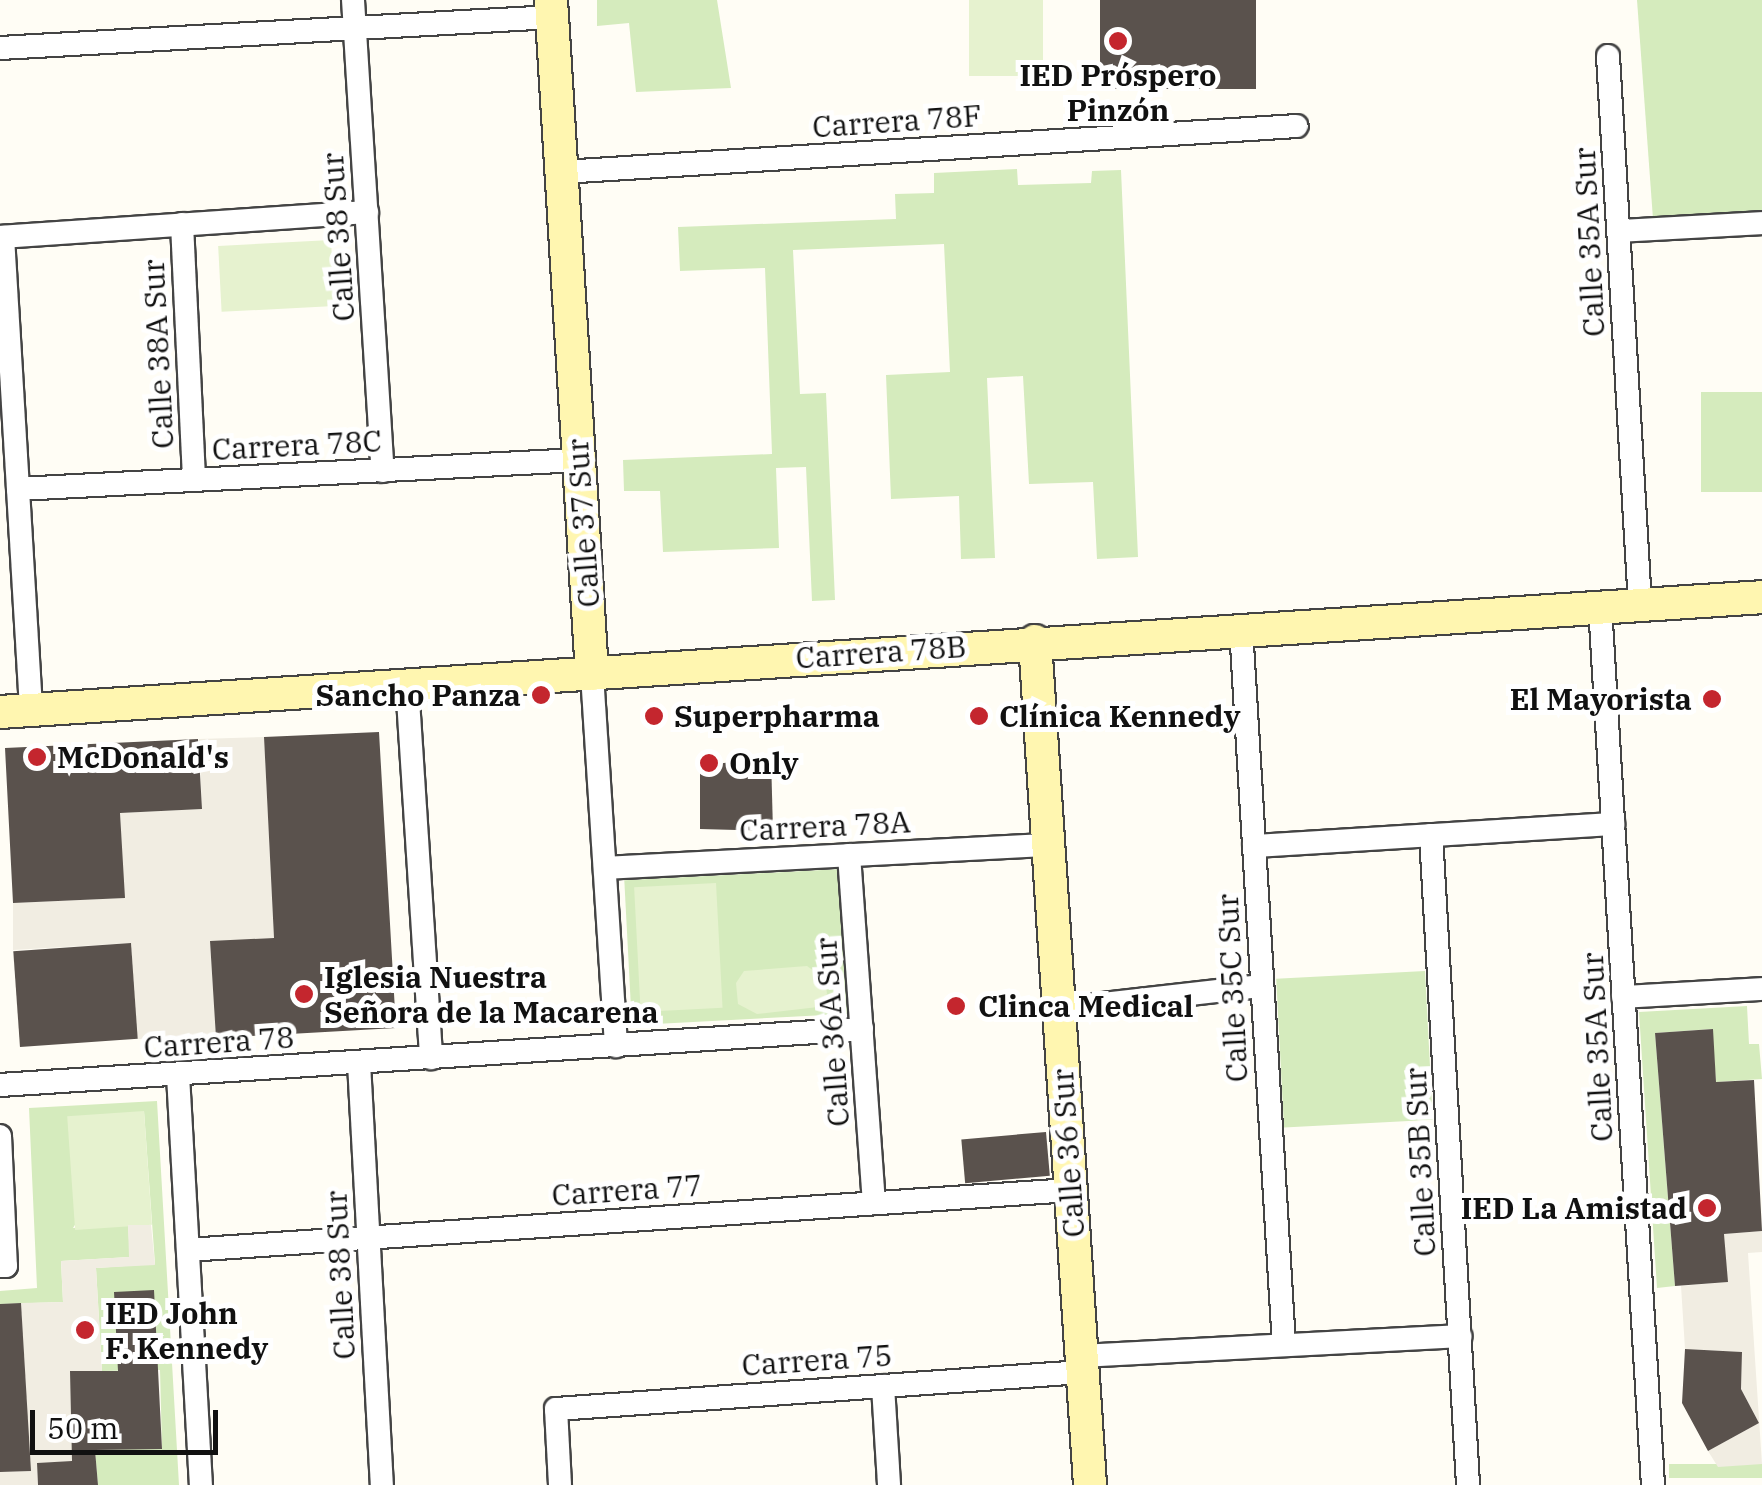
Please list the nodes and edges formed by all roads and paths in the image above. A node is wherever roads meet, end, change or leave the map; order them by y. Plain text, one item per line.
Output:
1 (353, 0) edge
2 (552, 8) edge
3 (354, 28) junction
4 (0, 48) edge
5 (1608, 56) dead end
6 (1296, 126) dead end
7 (562, 172) junction
8 (366, 212) junction
9 (1762, 223) edge
10 (182, 224) junction
11 (1619, 231) junction
12 (1, 237) edge
13 (579, 460) junction
14 (382, 470) junction
15 (194, 480) junction
16 (18, 490) junction
17 (1762, 597) edge
18 (1640, 604) junction
19 (1600, 606) junction
20 (1241, 628) junction
21 (1034, 641) junction
22 (592, 674) junction
23 (407, 684) junction
24 (15, 711) edge
25 (1613, 824) junction
26 (1431, 835) junction
27 (1048, 845) junction
28 (1254, 846) junction
29 (848, 855) junction
30 (604, 868) junction
31 (1262, 986) junction
32 (1762, 990) edge
33 (1624, 996) junction
34 (1059, 1009) junction
35 (862, 1029) junction
36 (616, 1046) junction
37 (431, 1058) junction
38 (359, 1063) junction
39 (178, 1075) junction
40 (0, 1084) edge
41 (0, 1136) edge
42 (1070, 1190) junction
43 (874, 1204) junction
44 (368, 1238) junction
45 (188, 1250) junction
46 (3, 1266) edge
47 (1460, 1336) junction
48 (1284, 1345) junction
49 (1082, 1364) junction
50 (883, 1386) junction
51 (201, 1485) edge
52 (382, 1485) edge
53 (560, 1485) edge
54 (890, 1485) edge
55 (1090, 1485) edge
56 (1468, 1485) edge
57 (1653, 1485) edge

1 - 3 street, Calle 38 Sur
2 - 3 street
2 - 7 street, Calle 37 Sur
3 - 4 street
3 - 8 street, Calle 38 Sur
5 - 11 street, Calle 35A Sur
6 - 7 street, Carrera 78F
7 - 13 street, Calle 37 Sur
8 - 10 street
8 - 14 street, Calle 38 Sur
9 - 11 street
10 - 12 street
10 - 15 street, Calle 38A Sur
11 - 18 street, Calle 35A Sur
12 - 16 street
13 - 14 street, Carrera 78C
13 - 22 street, Calle 37 Sur
14 - 15 street, Carrera 78C
15 - 16 street, Carrera 78C
16 - 24 street
17 - 18 street, Carrera 78B
18 - 19 street, Carrera 78B
19 - 20 street, Carrera 78B
19 - 25 street, Calle 35A Sur
20 - 21 street, Carrera 78B
20 - 28 street, Calle 35C Sur
21 - 22 street, Carrera 78B
21 - 27 street, Calle 36 Sur
22 - 23 street, Carrera 78B
22 - 30 street, Calle 37 Sur
23 - 24 street, Carrera 78B
23 - 37 street
25 - 26 street
25 - 33 street, Calle 35A Sur
26 - 28 street
26 - 47 street, Calle 35B Sur
27 - 29 street, Carrera 78A
27 - 34 street, Calle 36 Sur
28 - 31 street, Calle 35C Sur
29 - 30 street, Carrera 78A
29 - 35 street, Calle 36A Sur
30 - 36 street, Calle 37 Sur
31 - 34 street
31 - 48 street, Calle 35C Sur
32 - 33 street
33 - 57 street, Calle 35A Sur
34 - 42 street, Calle 36 Sur
35 - 36 street, Carrera 78
35 - 43 street, Calle 36A Sur
36 - 37 street, Carrera 78
37 - 38 street, Carrera 78
38 - 39 street, Carrera 78
38 - 44 street, Calle 38 Sur
39 - 40 street, Carrera 78
39 - 45 street
41 - 46 street
42 - 43 street, Carrera 77
42 - 49 street, Calle 36 Sur
43 - 44 street, Carrera 77
44 - 45 street, Carrera 77
44 - 52 street, Calle 38 Sur
45 - 51 street
47 - 48 street, Carrera 75
47 - 56 street, Calle 35B Sur
48 - 49 street, Carrera 75
49 - 50 street, Carrera 75
49 - 55 street, Calle 36 Sur
50 - 53 street, Carrera 75
50 - 54 street

